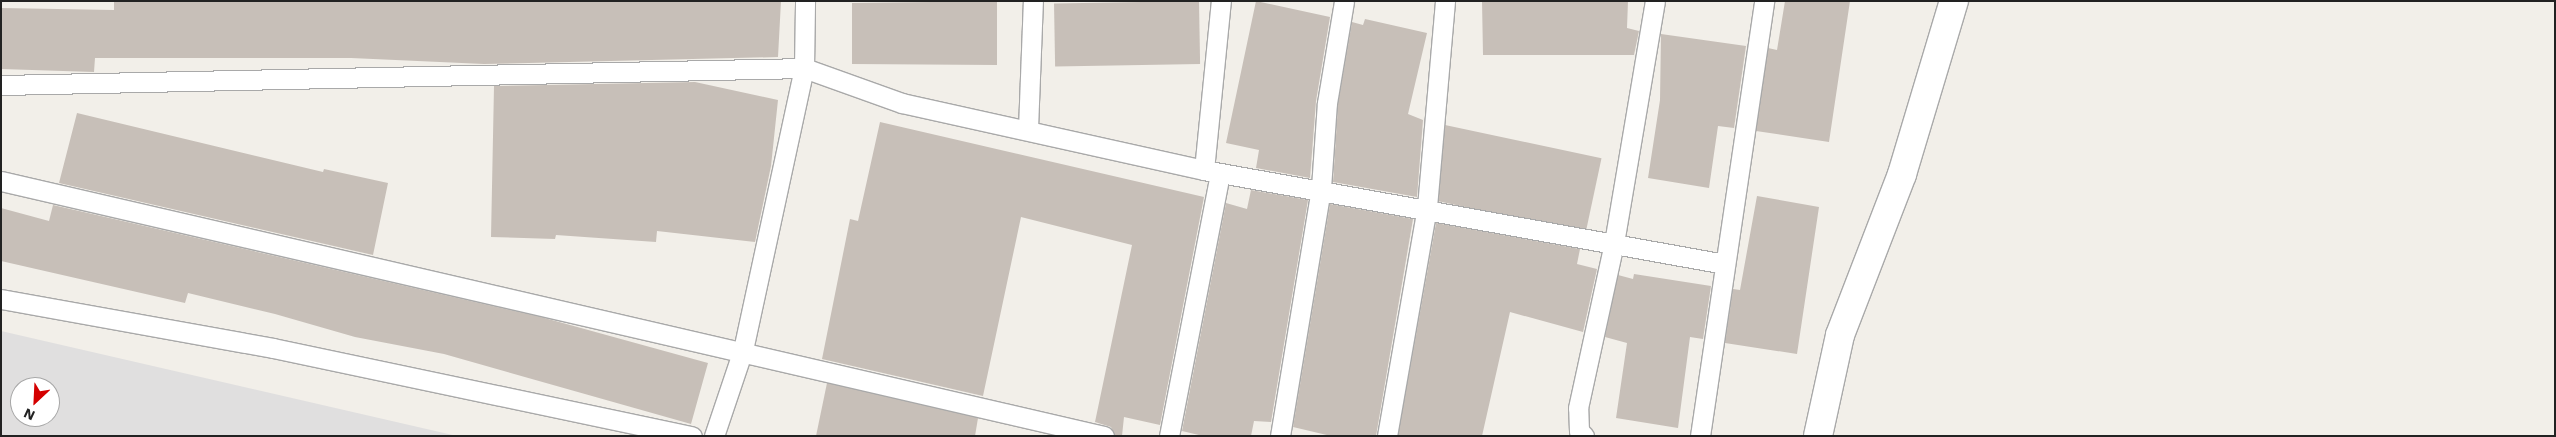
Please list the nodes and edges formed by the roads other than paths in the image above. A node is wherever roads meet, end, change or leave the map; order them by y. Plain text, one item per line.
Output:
1 (805, 1) edge
2 (1033, 1) edge
3 (1221, 1) edge
4 (1344, 1) edge
5 (1445, 1) edge
6 (1655, 1) edge
7 (1764, 1) edge
8 (1954, 1) edge
9 (804, 68) junction
10 (1, 85) edge
11 (1028, 129) junction
12 (1212, 172) junction
13 (1, 181) edge
14 (1321, 188) junction
15 (1427, 207) junction
16 (1614, 243) junction
17 (1725, 264) junction
18 (1, 299) edge
19 (742, 350) junction
20 (692, 436) edge
21 (714, 436) edge
22 (1104, 436) edge
23 (1169, 436) edge
24 (1280, 436) edge
25 (1387, 436) edge
26 (1584, 436) edge
27 (1700, 436) edge
28 (1818, 436) edge

1 - 9 lane
2 - 11 lane
3 - 12 lane
4 - 14 lane
5 - 15 lane
6 - 16 lane
7 - 17 lane
8 - 28 street
9 - 10 lane
9 - 11 lane
9 - 19 lane
11 - 12 lane
12 - 14 lane
12 - 23 lane
13 - 19 lane
14 - 15 lane
14 - 24 lane
15 - 16 lane
15 - 25 lane
16 - 17 lane
16 - 26 lane
17 - 27 lane
18 - 20 lane
19 - 21 lane
19 - 22 lane

